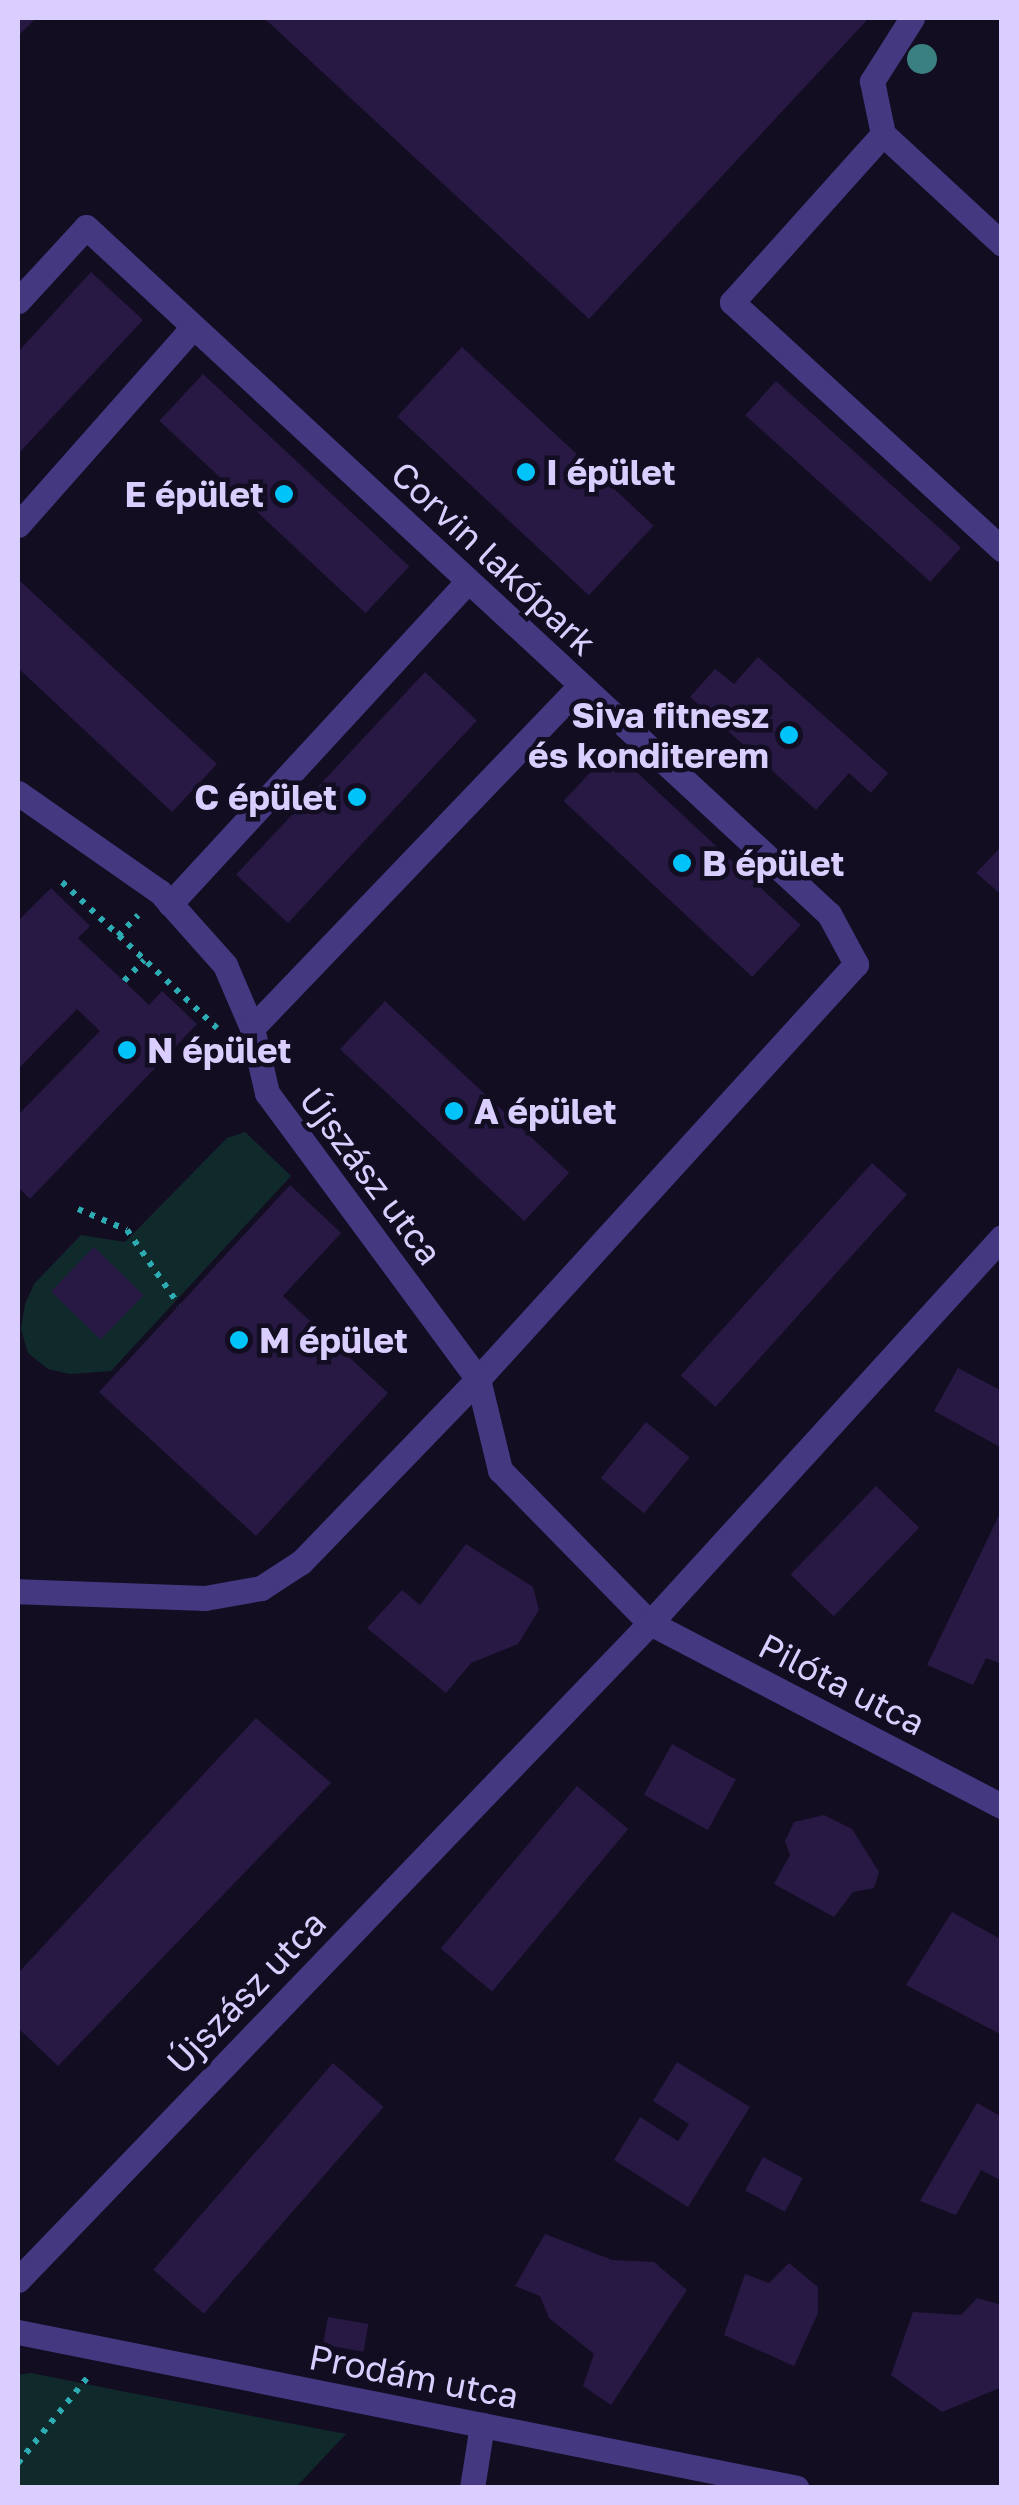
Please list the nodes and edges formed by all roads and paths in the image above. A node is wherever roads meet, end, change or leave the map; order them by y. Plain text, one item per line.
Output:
1 (912, 18) edge
2 (884, 134) junction
3 (1002, 244) edge
4 (18, 301) edge
5 (193, 326) junction
6 (18, 525) edge
7 (1002, 549) edge
8 (467, 582) junction
9 (580, 686) junction
10 (18, 793) edge
11 (62, 882) dead end
12 (170, 904) junction
13 (144, 960) junction
14 (124, 981) dead end
15 (252, 1028) junction
16 (225, 1036) dead end
17 (78, 1208) dead end
18 (1002, 1237) edge
19 (179, 1306) dead end
20 (478, 1379) junction
21 (18, 1591) edge
22 (650, 1624) junction
23 (1002, 1806) edge
24 (18, 2280) edge
25 (18, 2332) edge
26 (98, 2348) junction
27 (482, 2425) junction
28 (18, 2463) edge
29 (472, 2488) edge
30 (797, 2488) edge

1 - 2 street
2 - 3 street
2 - 7 street
4 - 5 street, Corvin lakópark
5 - 6 street
5 - 8 street, Corvin lakópark
8 - 9 street, Corvin lakópark
8 - 12 street
9 - 15 street
9 - 20 street, Corvin lakópark
10 - 12 street, Újszász utca
11 - 13 path
12 - 15 street, Újszász utca
13 - 14 path
13 - 16 path
15 - 20 street, Újszász utca
17 - 19 path
18 - 22 street, Újszász utca
20 - 21 street
20 - 22 street, Újszász utca
22 - 23 street, Pilóta utca
22 - 24 street, Újszász utca
25 - 26 street, Prodám utca
26 - 27 street, Prodám utca
26 - 28 path
27 - 29 street
27 - 30 street, Prodám utca

